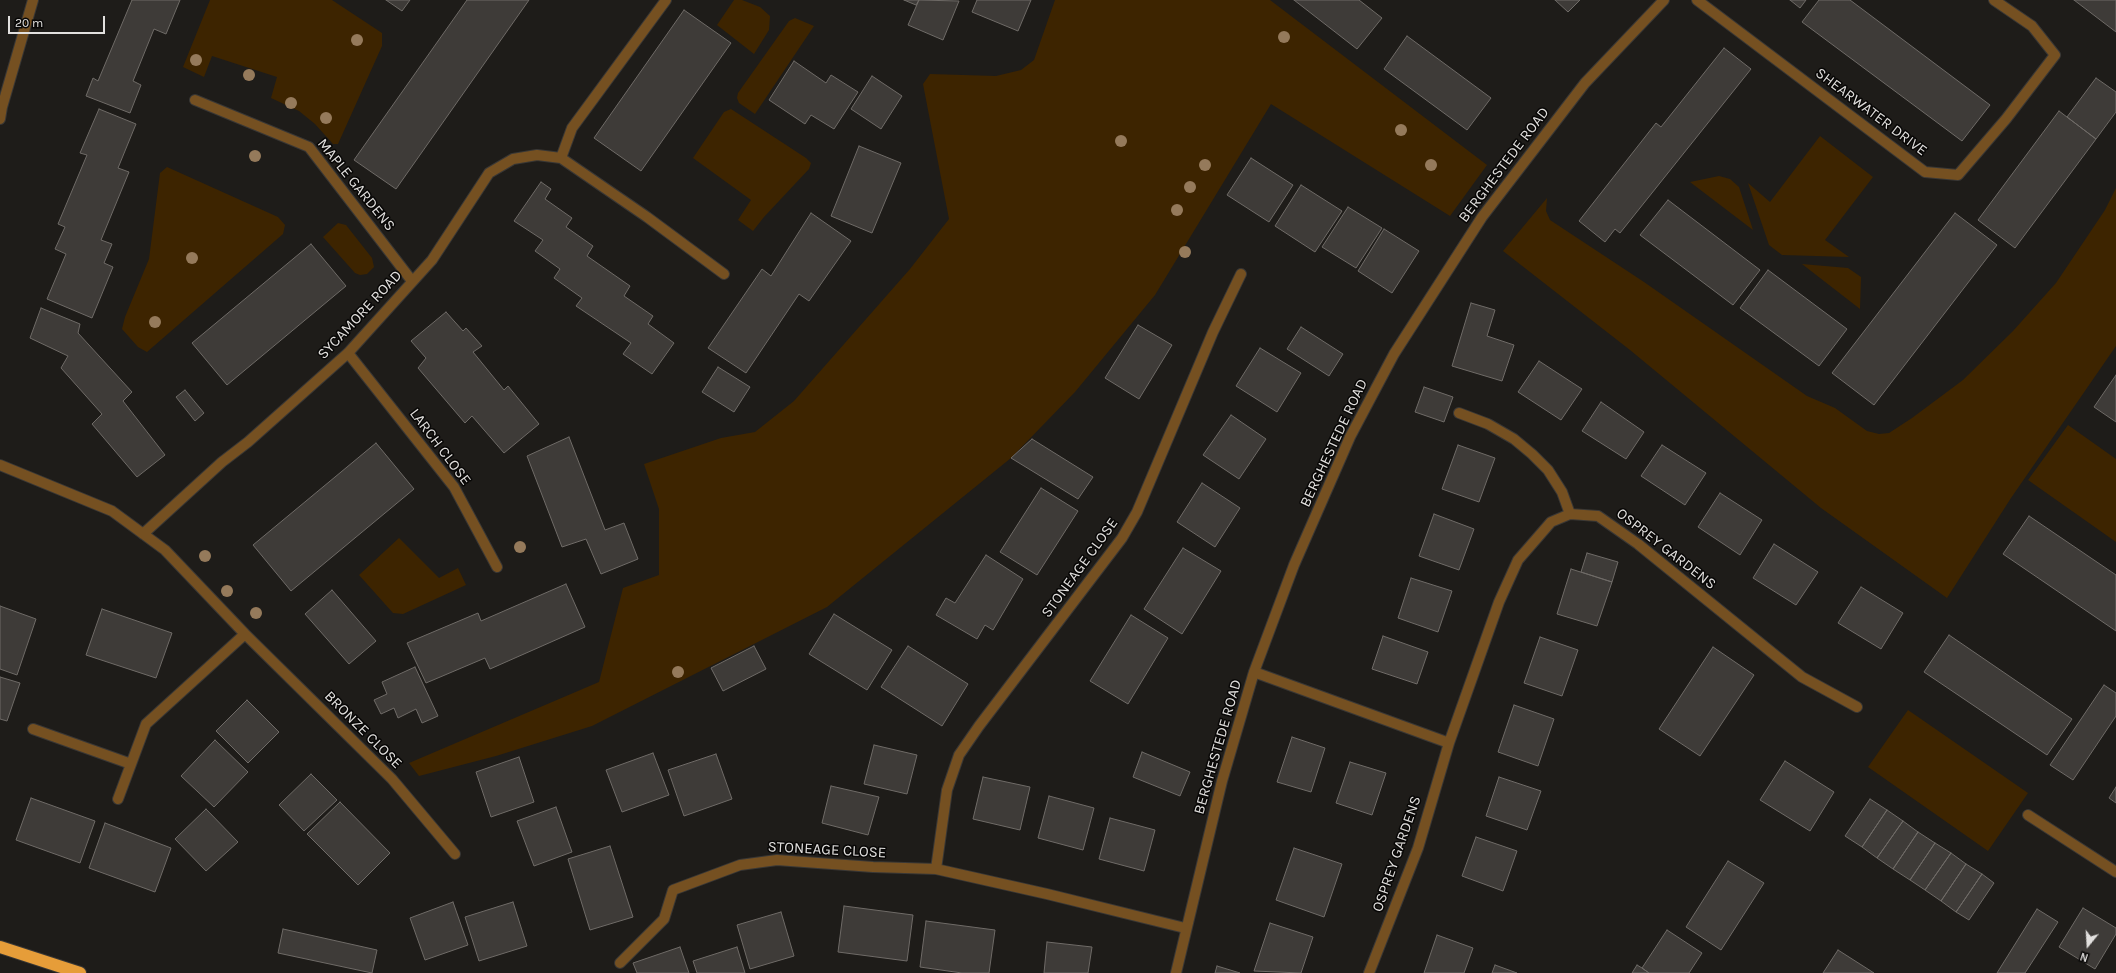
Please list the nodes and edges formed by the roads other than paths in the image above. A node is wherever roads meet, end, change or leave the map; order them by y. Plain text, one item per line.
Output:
1 (33, 0) edge
2 (666, 0) edge
3 (1664, 0) edge
4 (1698, 0) edge
5 (1994, 0) edge
6 (195, 100) dead end
7 (0, 119) edge
8 (561, 158) junction
9 (724, 274) dead end
10 (1241, 274) dead end
11 (412, 281) junction
12 (348, 353) junction
13 (1459, 413) dead end
14 (0, 465) edge
15 (1570, 514) junction
16 (144, 534) junction
17 (497, 567) dead end
18 (245, 634) junction
19 (1254, 672) junction
20 (1857, 707) dead end
21 (33, 729) dead end
22 (1449, 743) junction
23 (131, 764) junction
24 (118, 799) dead end
25 (2028, 815) dead end
26 (455, 854) dead end
27 (936, 869) junction
28 (2116, 872) edge
29 (1185, 928) junction
30 (0, 947) edge
31 (620, 962) dead end
32 (80, 973) edge
33 (1176, 973) edge
34 (1369, 973) edge

1 - 7 street
2 - 8 street
3 - 19 street, BERGHESTEDE ROAD
4 - 5 street, SHEARWATER DRIVE
6 - 11 street, MAPLE GARDENS
8 - 9 street, SYCAMORE ROAD
8 - 11 street, SYCAMORE ROAD
10 - 27 street, STONEAGE CLOSE
11 - 12 street, SYCAMORE ROAD
12 - 16 street, SYCAMORE ROAD
12 - 17 street, LARCH CLOSE
13 - 15 street
14 - 16 street
15 - 20 street, OSPREY GARDENS
15 - 22 street, OSPREY GARDENS
16 - 18 street, BRONZE CLOSE
18 - 23 street
18 - 26 street, BRONZE CLOSE
19 - 22 street
19 - 29 street, BERGHESTEDE ROAD
21 - 23 street
22 - 34 street, OSPREY GARDENS
23 - 24 street
25 - 28 street
27 - 29 street, STONEAGE CLOSE
27 - 31 street, STONEAGE CLOSE
29 - 33 street, BERGHESTEDE ROAD
30 - 32 highway

